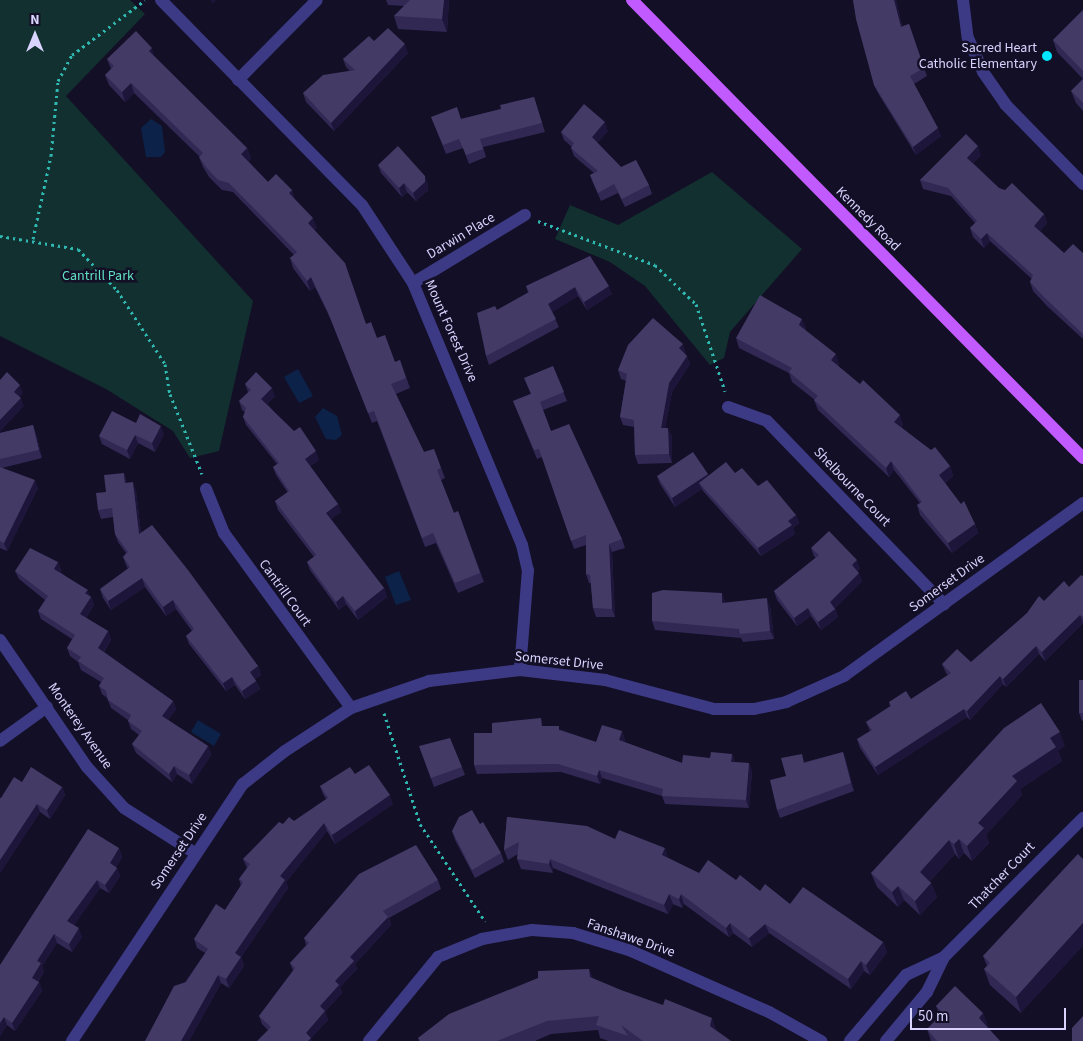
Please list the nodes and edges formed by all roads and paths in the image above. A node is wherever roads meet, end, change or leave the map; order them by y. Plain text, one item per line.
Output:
1 (146, 0) edge
2 (161, 0) edge
3 (317, 0) edge
4 (632, 0) edge
5 (963, 0) edge
6 (238, 80) junction
7 (1083, 184) edge
8 (524, 215) joint
9 (0, 236) edge
10 (33, 239) junction
11 (413, 283) junction
12 (728, 407) joint
13 (1083, 458) edge
14 (206, 489) joint
15 (1083, 502) edge
16 (944, 604) junction
17 (0, 640) edge
18 (520, 670) junction
19 (380, 698) junction
20 (47, 707) junction
21 (351, 708) junction
22 (0, 741) edge
23 (1083, 818) edge
24 (195, 853) junction
25 (494, 936) junction
26 (944, 957) junction
27 (72, 1041) edge
28 (369, 1041) edge
29 (821, 1041) edge
30 (850, 1041) edge
31 (886, 1041) edge

1 - 10 path
2 - 6 street, Mount Forest Drive
3 - 6 street
4 - 13 main road, Kennedy Road
5 - 7 street
6 - 11 street, Mount Forest Drive
8 - 11 street, Darwin Place
8 - 12 path
9 - 10 path
10 - 14 path
11 - 18 street, Mount Forest Drive
12 - 16 street, Shelbourne Court
14 - 21 street, Cantrill Court
15 - 16 street, Somerset Drive
16 - 18 street, Somerset Drive
17 - 20 street, Monterey Avenue
18 - 19 street, Somerset Drive
19 - 21 street, Somerset Drive
19 - 25 path
20 - 22 street
20 - 24 street, Monterey Avenue
21 - 24 street, Somerset Drive
23 - 26 street, Thatcher Court
24 - 27 street, Somerset Drive
25 - 28 street, Fanshawe Drive
25 - 29 street, Fanshawe Drive
26 - 30 street, Thatcher Court
26 - 31 street, Thatcher Court

